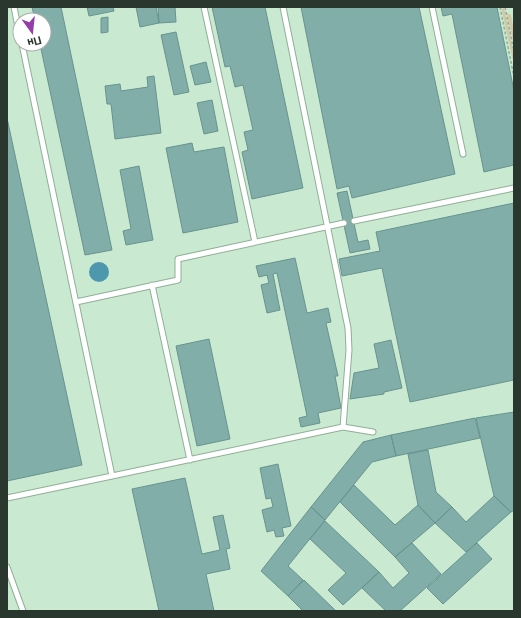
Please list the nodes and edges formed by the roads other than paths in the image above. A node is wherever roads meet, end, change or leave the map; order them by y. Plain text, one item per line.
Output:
1 (204, 7) edge
2 (283, 7) edge
3 (432, 7) edge
4 (24, 52) edge
5 (463, 154) dead end
6 (514, 188) edge
7 (354, 221) dead end
8 (344, 223) dead end
9 (327, 227) junction
10 (255, 242) junction
11 (152, 285) junction
12 (76, 302) junction
13 (343, 426) junction
14 (373, 432) dead end
15 (190, 460) junction
16 (112, 476) junction
17 (7, 498) edge
18 (7, 567) edge
19 (23, 611) edge

1 - 10 lane
2 - 9 lane
3 - 5 lane
4 - 12 lane
6 - 7 lane
8 - 9 lane
9 - 10 lane
9 - 13 lane
10 - 11 lane
11 - 12 lane
11 - 15 lane
12 - 16 lane
13 - 14 lane
13 - 15 lane
15 - 16 lane
16 - 17 lane
18 - 19 lane

